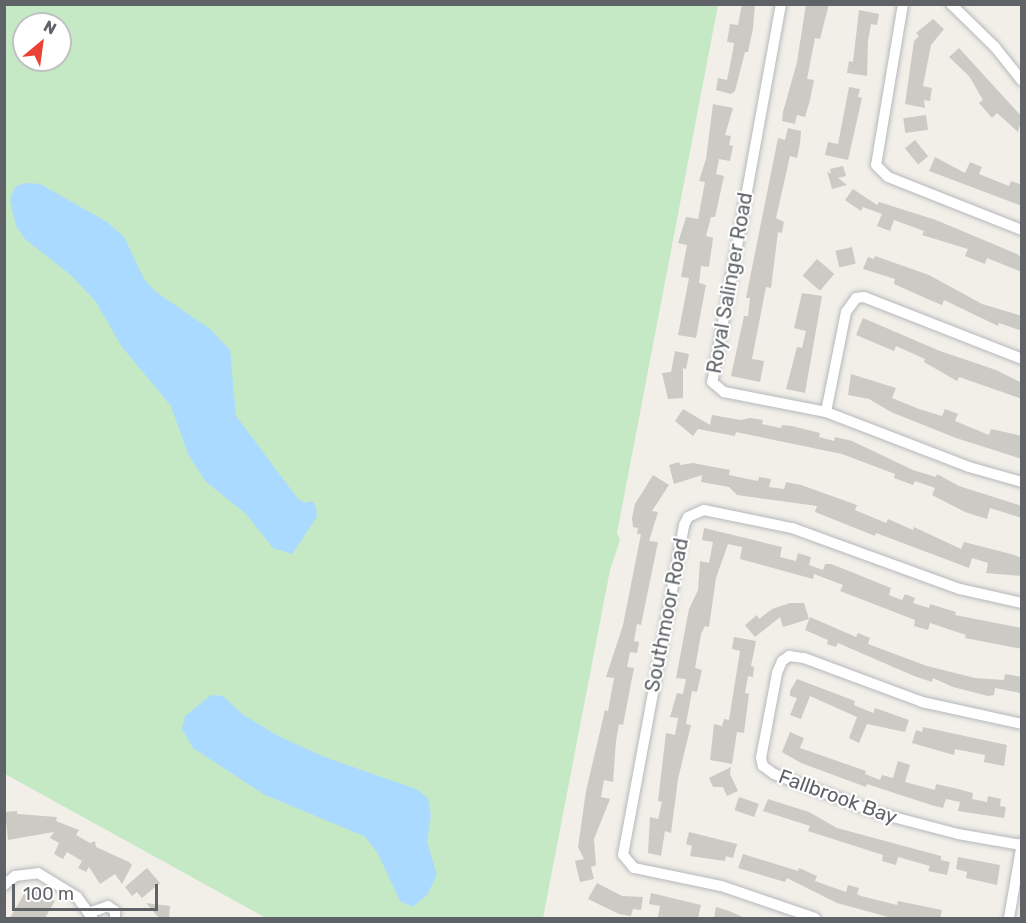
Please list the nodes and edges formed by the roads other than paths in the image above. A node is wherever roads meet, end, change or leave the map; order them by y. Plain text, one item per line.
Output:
1 (781, 4) edge
2 (903, 4) edge
3 (951, 4) edge
4 (1022, 81) edge
5 (1022, 230) edge
6 (1022, 359) edge
7 (826, 412) junction
8 (1022, 482) edge
9 (1022, 603) edge
10 (1022, 724) edge
11 (1021, 844) edge
12 (4, 885) edge
13 (91, 916) edge
14 (115, 918) edge
15 (815, 918) edge
16 (1009, 918) edge

1 - 7 street, Royal Salinger Road
2 - 5 street
3 - 4 street
6 - 7 street
7 - 8 street, Royal Salinger Road
9 - 15 street, Southmoor Road
10 - 11 street, Fallbrook Bay
11 - 16 street
12 - 13 street
13 - 14 street

